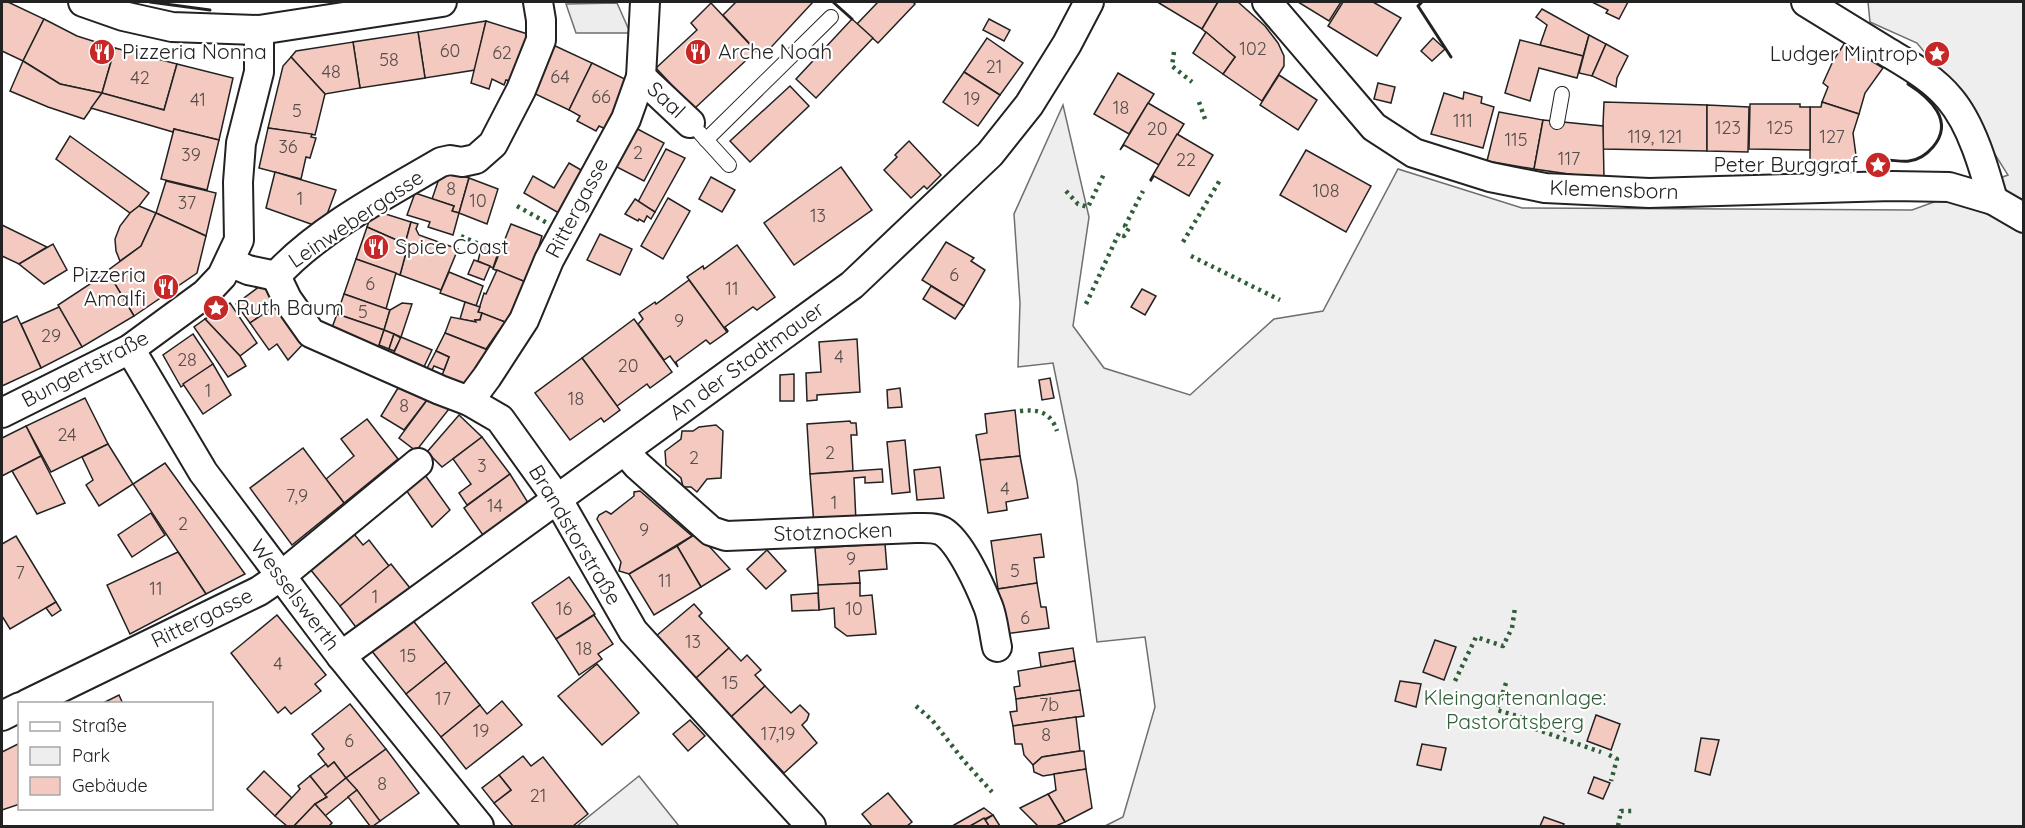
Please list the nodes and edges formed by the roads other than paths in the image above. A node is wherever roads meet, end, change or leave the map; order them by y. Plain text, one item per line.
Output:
1 (83, 2) edge
2 (442, 2) edge
3 (538, 2) edge
4 (645, 2) edge
5 (1089, 2) edge
6 (1267, 2) edge
7 (1806, 2) edge
8 (831, 16) dead end
9 (259, 30) junction
10 (641, 77) junction
11 (1562, 94) dead end
12 (1557, 122) dead end
13 (698, 132) junction
14 (729, 165) dead end
15 (1993, 200) junction
16 (2024, 218) edge
17 (230, 262) junction
18 (276, 276) junction
19 (130, 349) junction
20 (468, 401) junction
21 (2, 412) edge
22 (625, 451) junction
23 (418, 463) dead end
24 (558, 500) junction
25 (281, 576) junction
26 (997, 647) dead end
27 (341, 656) junction
28 (31, 702) edge
29 (18, 708) edge
30 (2, 716) edge
31 (479, 826) edge
32 (812, 826) edge

1 - 9 street
2 - 9 street
3 - 18 street, Leinwebergasse
4 - 10 street, Rittergasse
5 - 22 street, An der Stadtmauer
6 - 15 street, Klemensborn
7 - 15 street
8 - 13 lane
9 - 17 street, Bungertstraße
10 - 13 street, Saal
10 - 20 street, Rittergasse
11 - 12 lane
13 - 14 lane
15 - 16 street, Klemensborn
17 - 18 street
17 - 19 street, Bungertstraße
18 - 20 street, Brandstorstraße
19 - 21 street, Bungertstraße
19 - 25 street, Wesselswerth
20 - 24 street, Brandstorstraße
22 - 24 street, An der Stadtmauer
22 - 26 street, Stotznocken
23 - 25 street, Rittergasse
24 - 27 street, An der Stadtmauer
24 - 32 street, Brandstorstraße
25 - 27 street, Wesselswerth
25 - 28 street, Rittergasse
27 - 31 street, Wesselswerth
29 - 30 street

